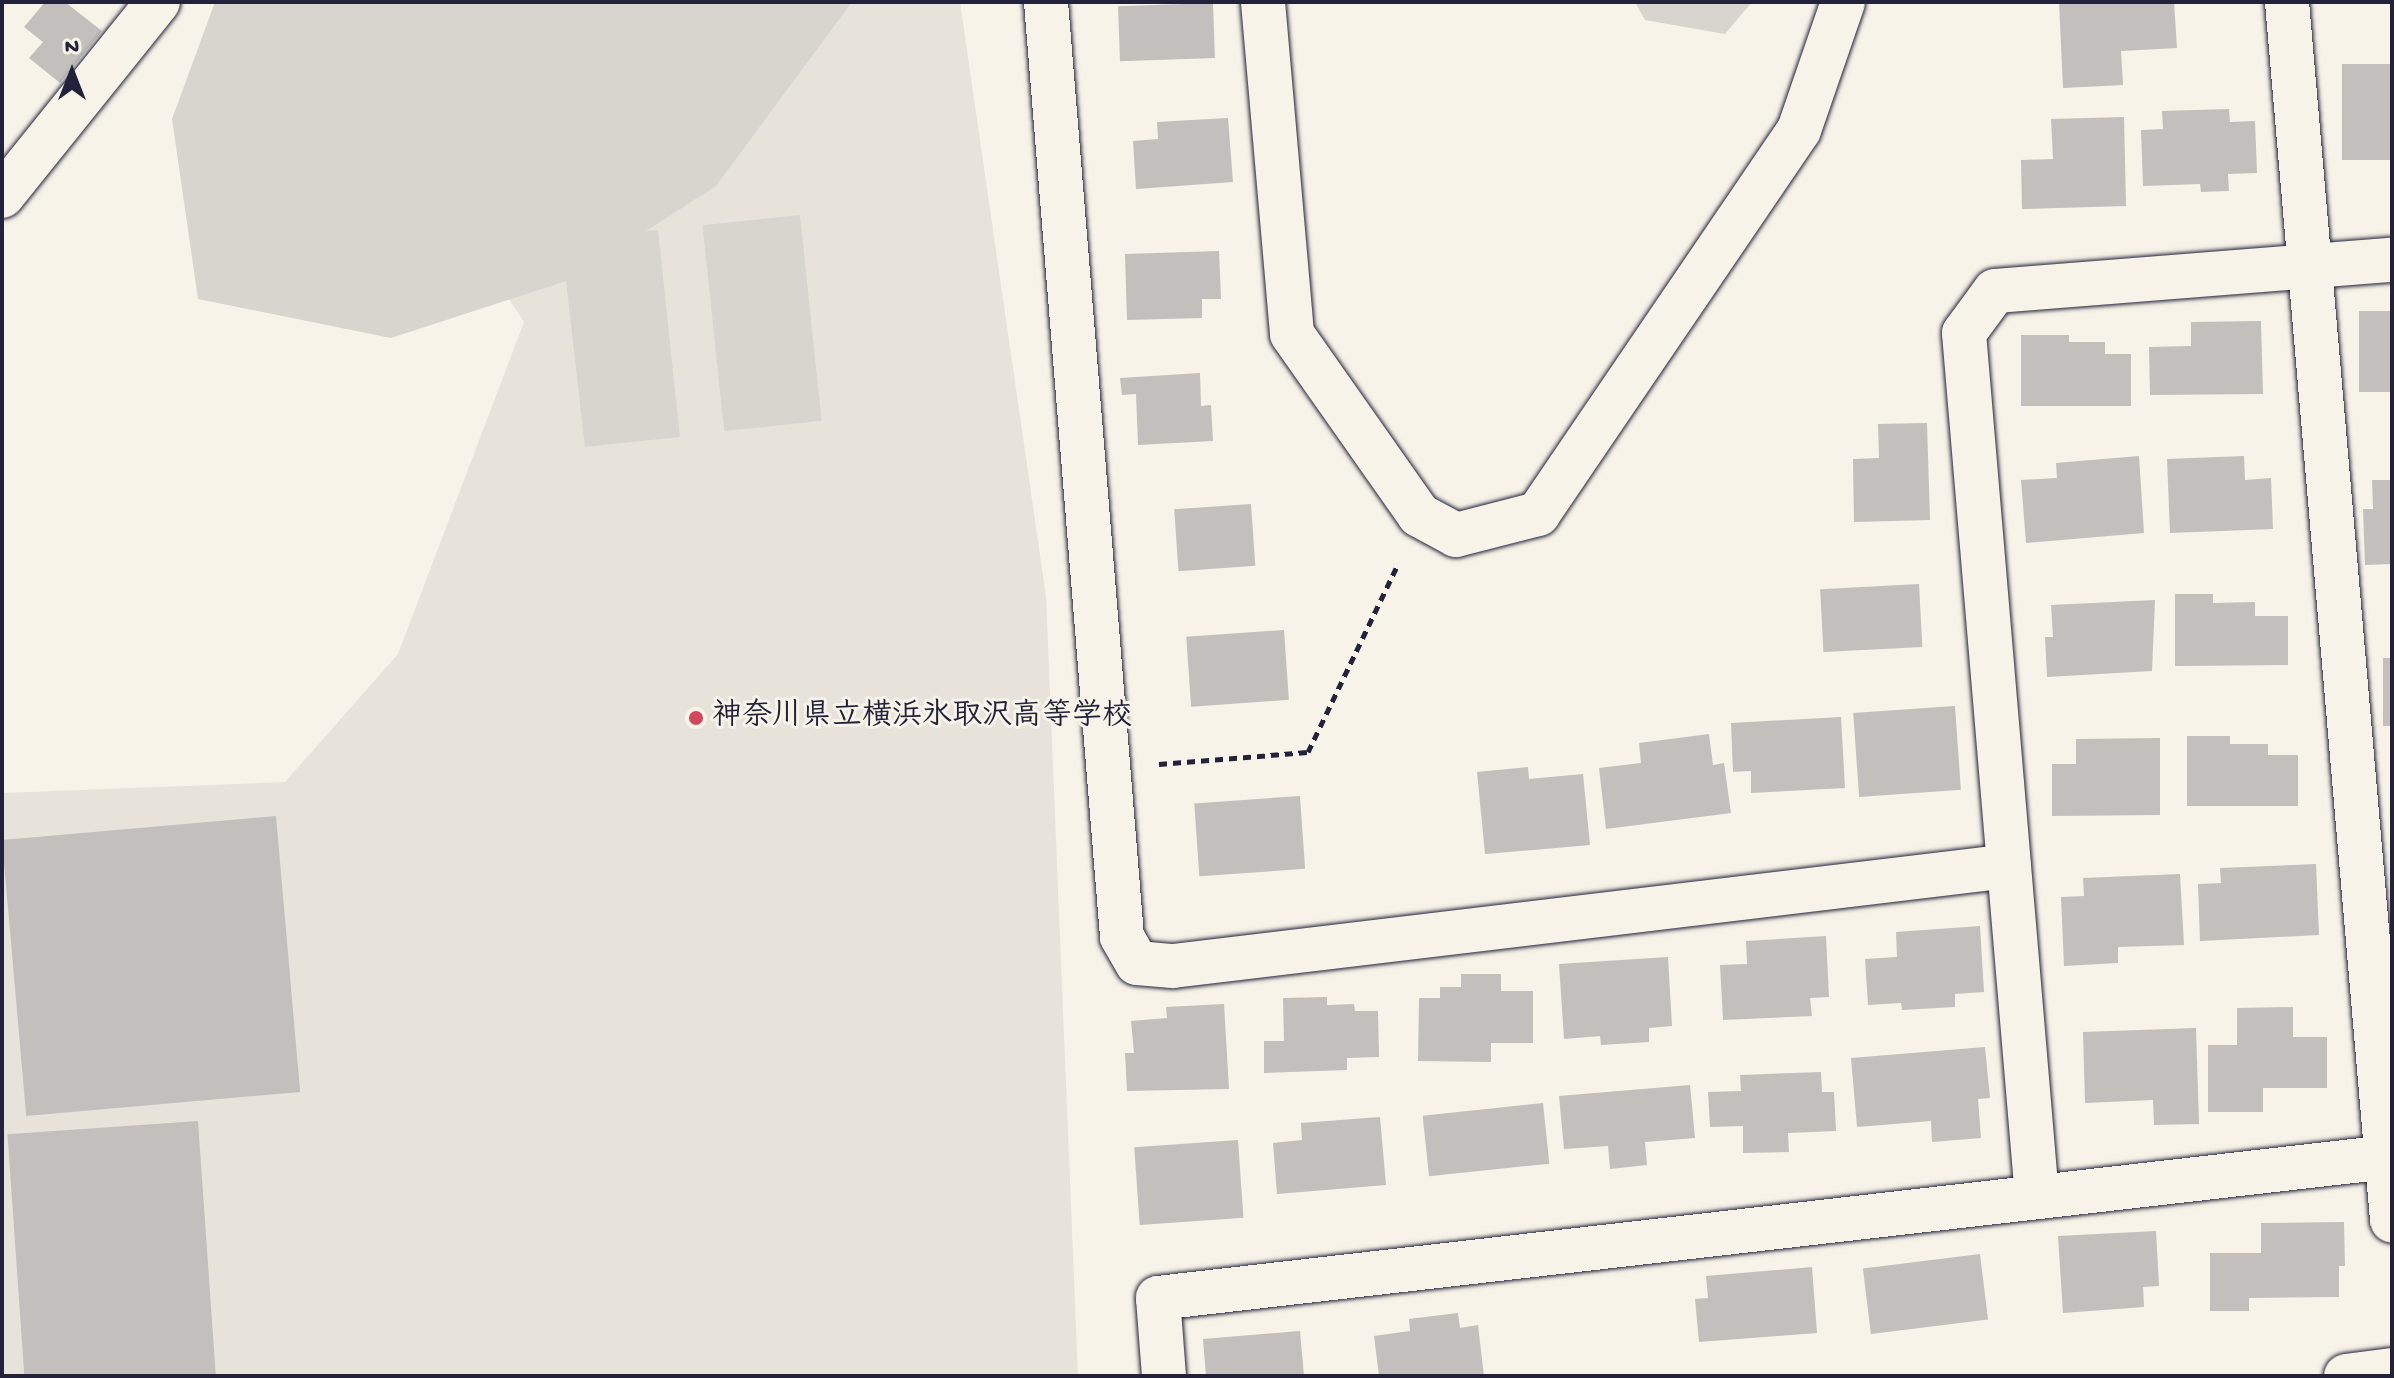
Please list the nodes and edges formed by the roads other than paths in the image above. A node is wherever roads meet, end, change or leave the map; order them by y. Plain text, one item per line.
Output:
1 (158, 2) edge
2 (1046, 2) edge
3 (1263, 2) edge
4 (1843, 2) edge
5 (2287, 2) edge
6 (2, 196) edge
7 (2392, 260) edge
8 (2310, 268) junction
9 (2009, 866) junction
10 (2387, 1157) junction
11 (2037, 1197) junction
12 (2392, 1220) edge
13 (2392, 1370) edge
14 (1164, 1376) edge
15 (2346, 1376) edge

1 - 6 street
2 - 9 street
3 - 4 street
5 - 8 street
7 - 8 street
8 - 9 street
8 - 10 street
9 - 11 street
10 - 11 street
10 - 12 street
11 - 14 street
13 - 15 street

